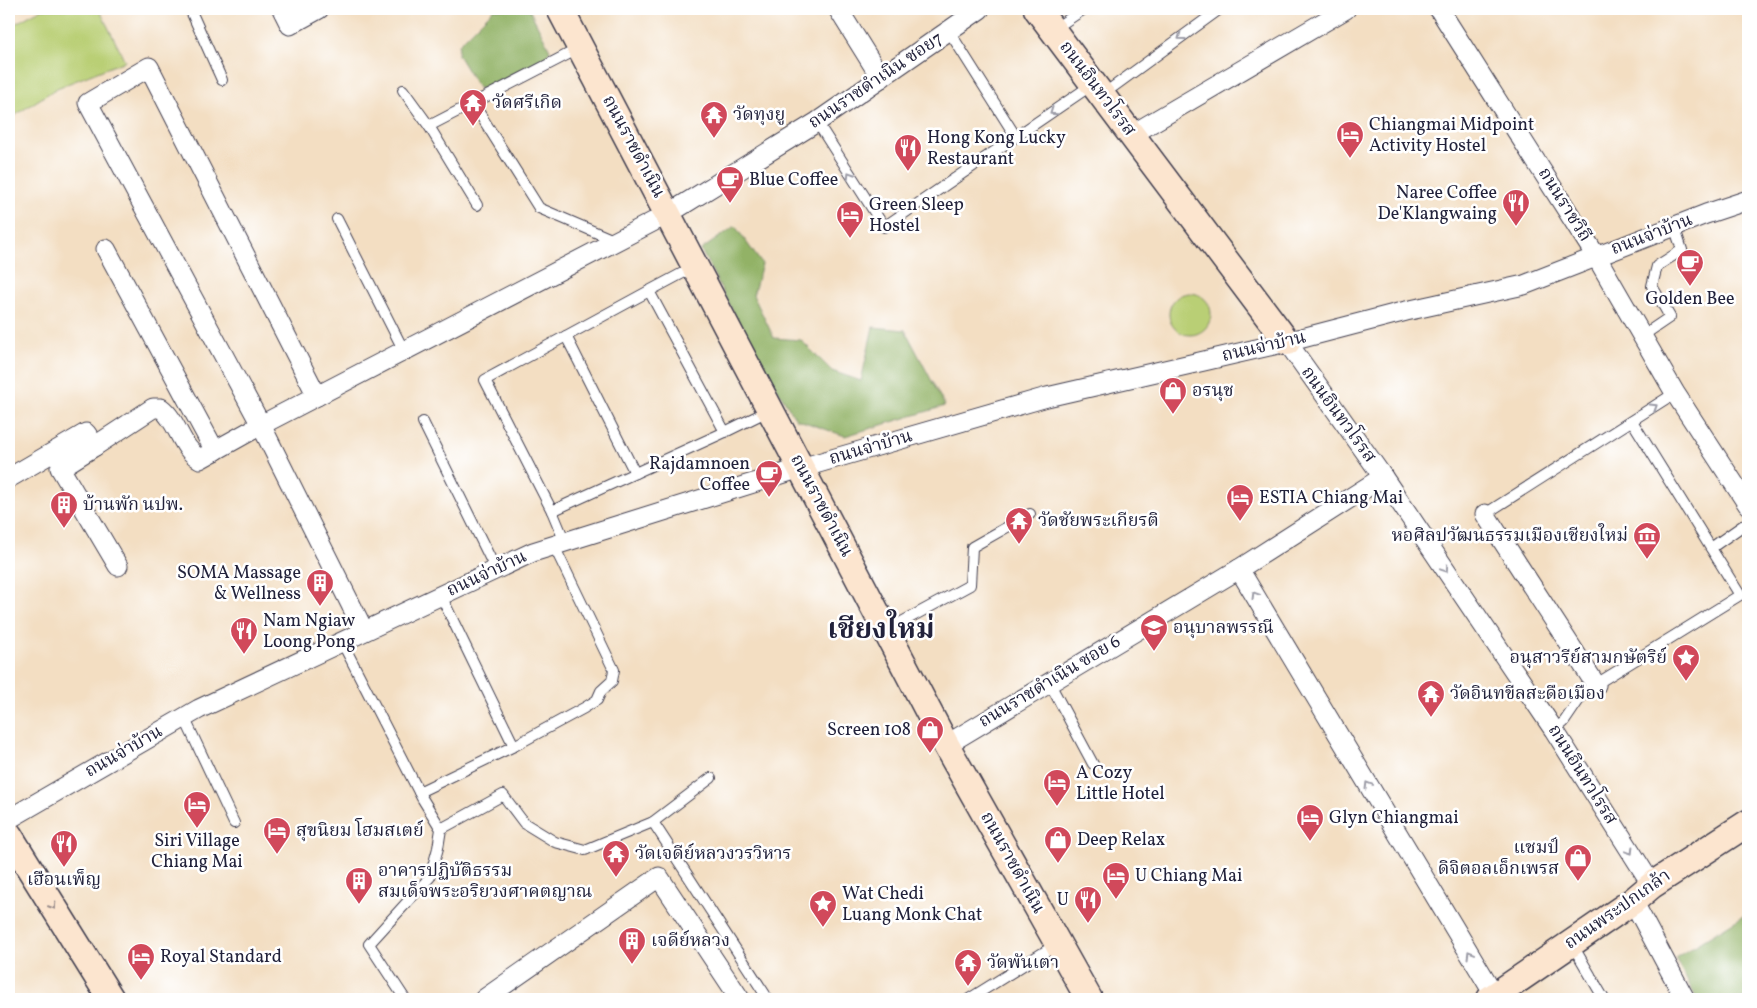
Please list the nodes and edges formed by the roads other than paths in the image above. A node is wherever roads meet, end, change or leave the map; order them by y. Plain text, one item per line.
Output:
1 (190, 9) edge
2 (282, 9) edge
3 (319, 9) edge
4 (560, 9) edge
5 (838, 9) edge
6 (980, 9) edge
7 (1038, 9) edge
8 (1084, 9) edge
9 (1220, 9) edge
10 (1346, 9) edge
11 (1439, 9) edge
12 (1054, 30) junction
13 (949, 31) junction
14 (580, 48) junction
15 (880, 78) junction
16 (222, 80) dead end
17 (1098, 89) junction
18 (403, 90) dead end
19 (473, 103) junction
20 (817, 122) junction
21 (428, 126) junction
22 (1131, 135) junction
23 (1016, 137) junction
24 (1748, 200) edge
25 (477, 205) dead end
26 (668, 214) junction
27 (337, 219) dead end
28 (1674, 226) junction
29 (616, 241) junction
30 (106, 249) dead end
31 (1596, 256) junction
32 (695, 266) junction
33 (649, 291) junction
34 (566, 336) junction
35 (1642, 336) junction
36 (1287, 342) junction
37 (404, 351) junction
38 (1675, 393) junction
39 (317, 396) junction
40 (770, 410) junction
41 (1632, 421) junction
42 (423, 422) dead end
43 (261, 425) junction
44 (725, 432) junction
45 (95, 446) junction
46 (215, 451) junction
47 (801, 468) junction
48 (635, 474) junction
49 (1383, 477) junction
50 (9, 478) edge
51 (1748, 505) edge
52 (552, 511) junction
53 (1030, 514) dead end
54 (1485, 514) joint
55 (1748, 522) edge
56 (559, 544) junction
57 (1711, 548) junction
58 (118, 566) dead end
59 (1239, 569) junction
60 (496, 570) junction
61 (441, 596) junction
62 (886, 630) junction
63 (364, 631) junction
64 (342, 642) junction
65 (1049, 682) junction
66 (1596, 685) junction
67 (184, 718) junction
68 (1554, 730) junction
69 (946, 745) junction
70 (514, 746) junction
71 (1093, 764) dead end
72 (711, 778) dead end
73 (419, 792) junction
74 (9, 819) edge
75 (654, 822) junction
76 (234, 823) dead end
77 (1748, 824) edge
78 (441, 829) junction
79 (9, 835) edge
80 (1642, 893) junction
81 (1571, 943) junction
82 (1057, 944) junction
83 (1493, 998) edge
84 (111, 999) edge
85 (405, 999) edge
86 (484, 999) edge
87 (740, 999) edge
88 (768, 999) edge
89 (969, 999) edge
90 (1088, 999) edge
91 (1604, 999) edge
92 (1685, 999) edge

1 - 16 lane
2 - 3 street
4 - 14 street, ถนนราชดำเนิน
5 - 15 street
6 - 13 street, ถนนราชดำเนิน ซอย7
7 - 12 street, ถนนอินทวโรรส
8 - 12 lane
9 -> 17 lane
10 - 22 street
11 - 31 street, ถนนราชวิถี
12 - 17 street, ถนนอินทวโรรส
13 - 15 street, ถนนราชดำเนิน ซอย7
13 - 23 lane
14 - 19 lane
14 - 26 street, ถนนราชดำเนิน
15 - 20 street, ถนนราชดำเนิน ซอย7
17 - 22 street, ถนนอินทวโรรส
17 -> 23 lane
18 - 21 lane
19 - 21 lane
19 - 29 lane
23 -> 20 lane
20 - 26 street, ถนนราชดำเนิน ซอย7
21 - 25 lane
22 - 36 street, ถนนอินทวโรรส
24 - 28 street, ถนนจ่าบ้าน
26 - 29 street, ถนนราชดำเนิน ซอย7
26 - 32 street, ถนนราชดำเนิน
27 - 37 lane
28 - 31 street, ถนนจ่าบ้าน
28 - 35 lane
29 - 37 street, ถนนราชดำเนิน ซอย7
30 - 46 street
31 - 35 street, ถนนราชวิถี
31 - 36 street, ถนนจ่าบ้าน
32 - 33 lane
32 - 40 street, ถนนราชดำเนิน
33 - 34 lane
33 - 44 lane
34 - 48 lane
34 - 52 lane
35 - 38 street, ถนนราชวิถี
36 - 47 street, ถนนจ่าบ้าน
36 - 49 street, ถนนอินทวโรรส
37 - 39 street, ถนนราชดำเนิน ซอย7
41 -> 38 lane
38 - 51 street, ถนนราชวิถี
39 - 43 street, ถนนราชดำเนิน ซอย7
39 - 43 street
40 - 44 lane
40 - 47 street, ถนนราชดำเนิน
41 - 54 lane
41 - 57 lane
42 - 60 lane
43 - 46 street, ถนนราชดำเนิน ซอย7
43 - 63 street
44 - 48 lane
45 - 46 street, ถนนราชดำเนิน ซอย7
45 - 50 street
45 - 58 street
47 - 56 street, ถนนจ่าบ้าน
47 - 62 street, ถนนราชดำเนิน
48 - 52 lane
49 - 59 street, ถนนราชดำเนิน ซอย 6
49 -> 68 street, ถนนอินทวโรรส
52 - 56 lane
53 - 62 lane
54 - 66 street
55 - 57 lane
56 - 60 street, ถนนจ่าบ้าน
56 - 70 lane
57 - 66 lane
59 - 65 street, ถนนราชดำเนิน ซอย 6
83 -> 59 street
60 - 61 street, ถนนจ่าบ้าน
61 - 63 street, ถนนจ่าบ้าน
61 - 70 lane
62 - 69 street, ถนนราชดำเนิน
63 - 64 street, ถนนจ่าบ้าน
64 - 67 street, ถนนจ่าบ้าน
64 - 73 lane
65 - 69 street, ถนนราชดำเนิน ซอย 6
65 - 71 lane
66 - 68 lane
67 - 74 street, ถนนจ่าบ้าน
67 - 76 lane
68 -> 80 street, ถนนอินทวโรรส
69 - 82 street, ถนนราชดำเนิน
70 - 73 lane
72 - 75 lane
73 - 78 lane
75 - 78 lane
75 - 88 lane
77 - 80 street, ถนนพระปกเกล้า
78 - 85 lane
79 -> 84 street
80 - 81 street, ถนนพระปกเกล้า
80 - 92 street, ถนนอินทวโรรส
81 - 83 street, ถนนพระปกเกล้า
81 - 91 lane
82 - 89 lane
82 - 90 street, ถนนราชดำเนิน
86 - 87 street

